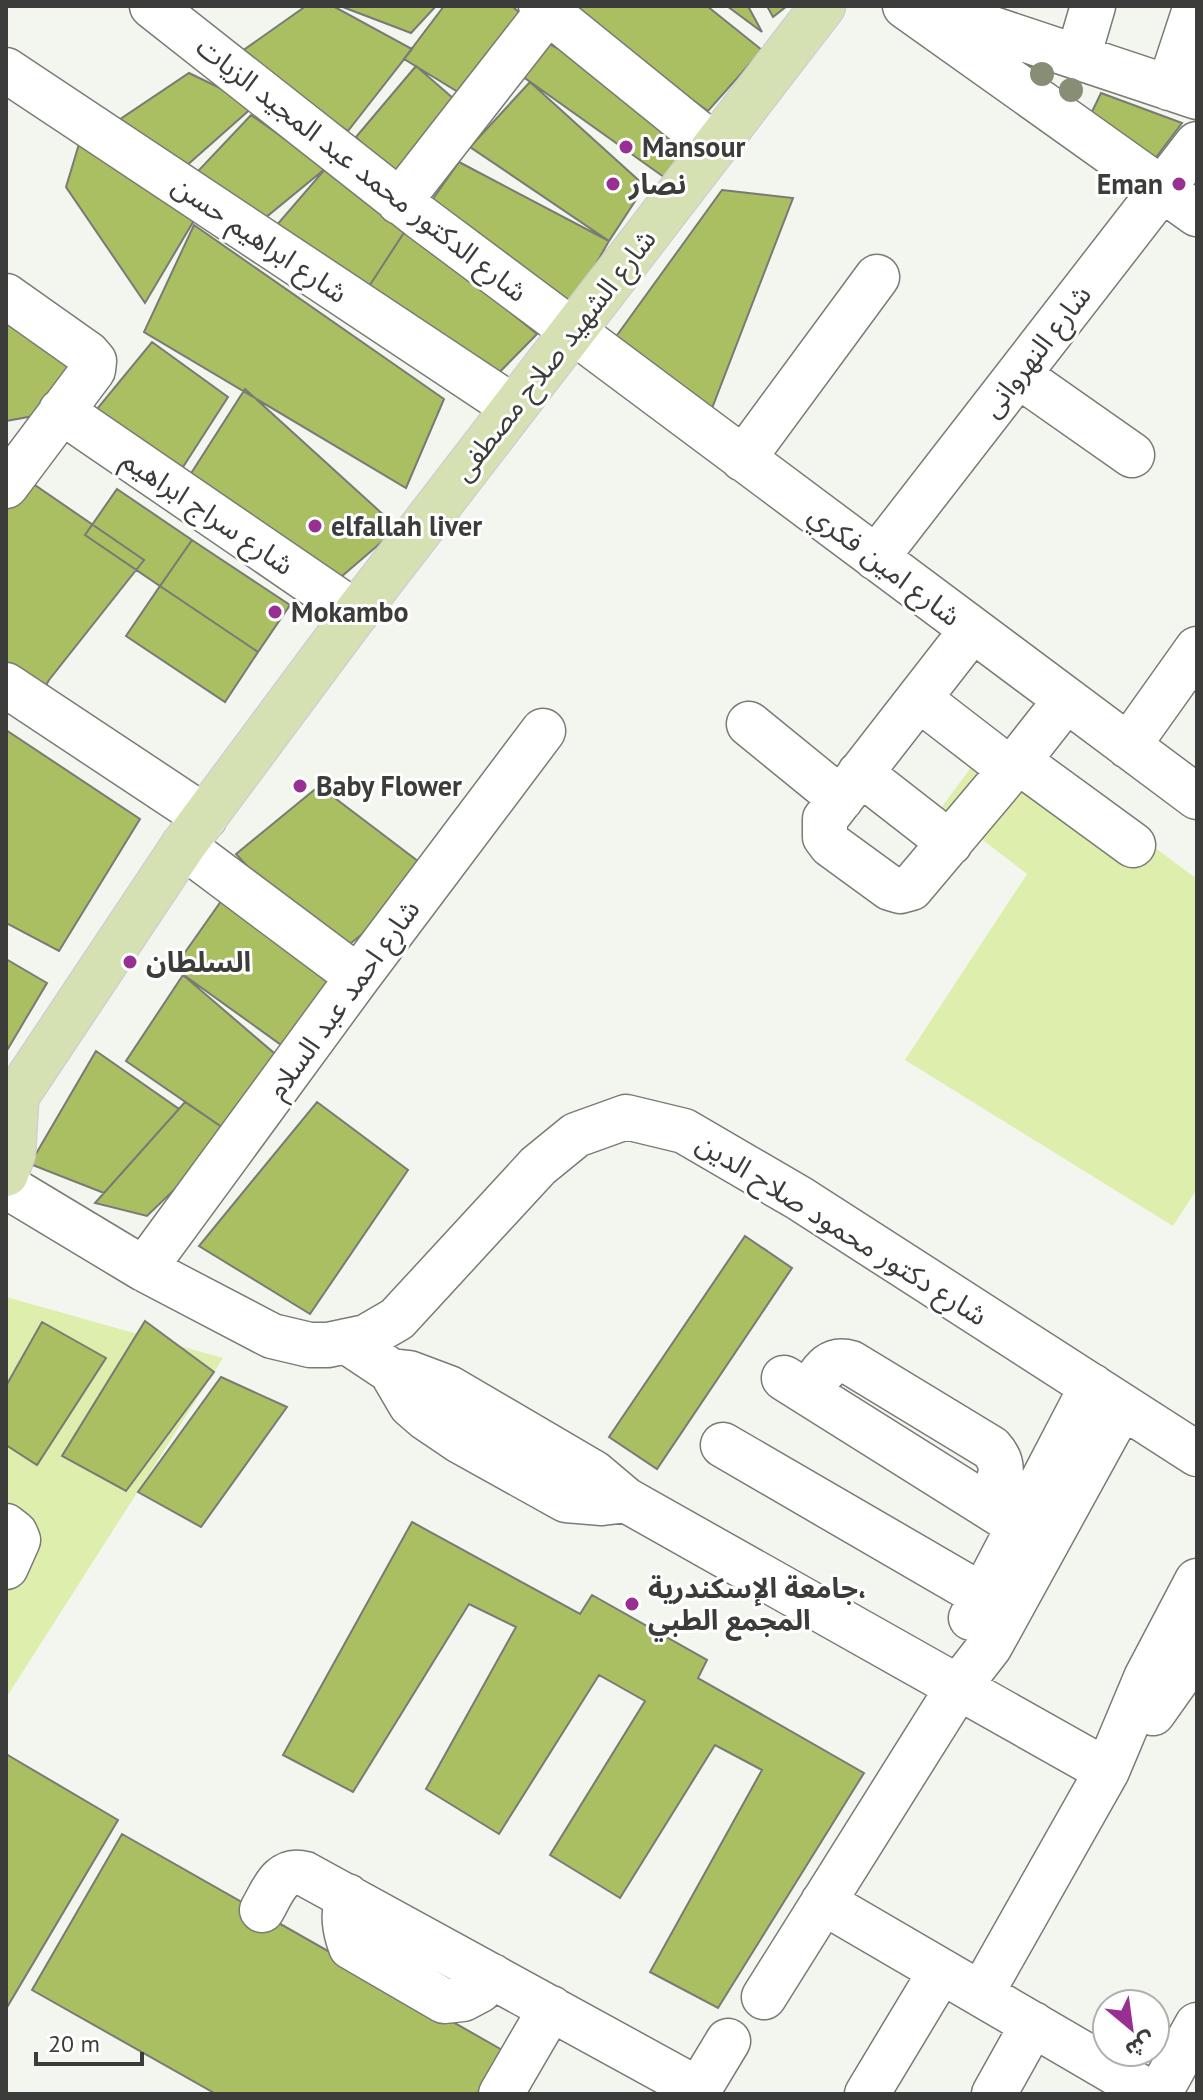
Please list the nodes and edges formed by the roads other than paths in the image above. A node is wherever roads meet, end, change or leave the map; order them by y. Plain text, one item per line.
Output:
1 (823, 6) edge
2 (905, 6) edge
3 (925, 6) edge
4 (1093, 6) edge
5 (1196, 6) edge
6 (547, 8) edge
7 (172, 12) edge
8 (1078, 57) junction
9 (6, 70) edge
10 (1183, 93) edge
11 (1197, 144) edge
12 (714, 146) junction
13 (1162, 189) junction
14 (399, 202) junction
15 (1197, 214) edge
16 (877, 277) dead end
17 (6, 296) edge
18 (572, 332) junction
19 (1018, 375) junction
20 (513, 407) junction
21 (61, 411) junction
22 (1132, 455) dead end
23 (743, 459) junction
24 (6, 486) edge
25 (876, 558) junction
26 (356, 613) junction
27 (972, 630) junction
28 (1197, 649) edge
29 (6, 685) edge
30 (919, 699) junction
31 (1066, 700) junction
32 (749, 724) dead end
33 (543, 731) dead end
34 (1128, 746) junction
35 (1014, 765) junction
36 (851, 786) junction
37 (1196, 796) edge
38 (194, 832) junction
39 (950, 843) junction
40 (1133, 845) dead end
41 (358, 977) junction
42 (11, 1106) edge
43 (6, 1174) edge
44 (6, 1186) edge
45 (144, 1269) junction
46 (346, 1341) junction
47 (796, 1386) dead end
48 (1107, 1396) junction
49 (723, 1445) dead end
50 (1197, 1454) edge
51 (1004, 1516) junction
52 (6, 1526) edge
53 (6, 1567) edge
54 (1197, 1581) edge
55 (983, 1596) junction
56 (1197, 1651) edge
57 (959, 1686) junction
58 (1107, 1771) junction
59 (823, 1902) junction
60 (262, 1910) dead end
61 (941, 1971) junction
62 (981, 1994) junction
63 (764, 1997) dead end
64 (551, 2008) junction
65 (1033, 2024) junction
66 (1197, 2025) edge
67 (728, 2041) dead end
68 (697, 2092) edge
69 (501, 2094) edge
70 (867, 2094) edge
71 (994, 2094) edge
72 (1152, 2094) edge
73 (1159, 2094) edge

1 - 12 main road, شارع الشهيد صلاح مصطفى
2 - 13 street
3 - 8 street
4 - 8 street
5 - 10 street
6 - 12 street
6 - 14 street
7 - 14 street, شارع الدكتور محمد عبد المجيد الزيات
8 - 10 street
9 - 20 street, شارع ابراهيم حسن
11 - 13 street, شارع النهروانى
12 - 18 main road, شارع الشهيد صلاح مصطفى
13 - 15 street
13 - 19 street, شارع النهروانى
14 - 18 street, شارع الدكتور محمد عبد المجيد الزيات
16 - 23 street
17 - 21 street
18 - 20 main road, شارع الشهيد صلاح مصطفى
18 - 23 street, شارع امين فكري
19 - 22 street
19 - 25 street, شارع النهروانى
20 - 26 main road, شارع الشهيد صلاح مصطفى
21 - 24 street
21 - 26 street, شارع سراج ابراهيم
23 - 25 street, شارع امين فكري
25 - 27 street, شارع امين فكري
26 - 38 main road, شارع الشهيد صلاح مصطفى
27 - 30 street
27 - 31 street, شارع امين فكري
28 - 34 street
29 - 38 street
30 - 35 street
30 - 36 street
31 - 34 street, شارع امين فكري
31 - 35 street
32 - 36 street
33 - 41 street, شارع احمد عبد السلام
34 - 37 street, شارع امين فكري
35 - 39 street
35 - 40 street
36 - 39 street
36 - 39 street
38 - 41 street
38 - 42 main road, شارع الشهيد صلاح مصطفى
41 - 45 street, شارع احمد عبد السلام
42 - 43 main road, شارع الشهيد صلاح مصطفى
44 - 45 street, شارع دكتور محمود صلاح الدين
45 - 46 street, شارع دكتور محمود صلاح الدين
46 - 48 street, شارع دكتور محمود صلاح الدين
46 - 57 street
47 - 51 street
48 - 50 street, شارع دكتور محمود صلاح الدين
48 - 51 street
48 - 57 street
49 - 55 street
51 - 55 street
52 - 53 street
54 - 58 street
55 - 57 street
56 - 58 street
57 - 58 street
57 - 59 street
58 - 62 street
59 - 61 street
59 - 63 street
60 - 64 street
61 - 62 street
61 - 70 street
62 - 65 street
64 - 68 street
64 - 69 street
65 - 71 street
65 - 72 street
66 - 73 street
67 - 68 street

